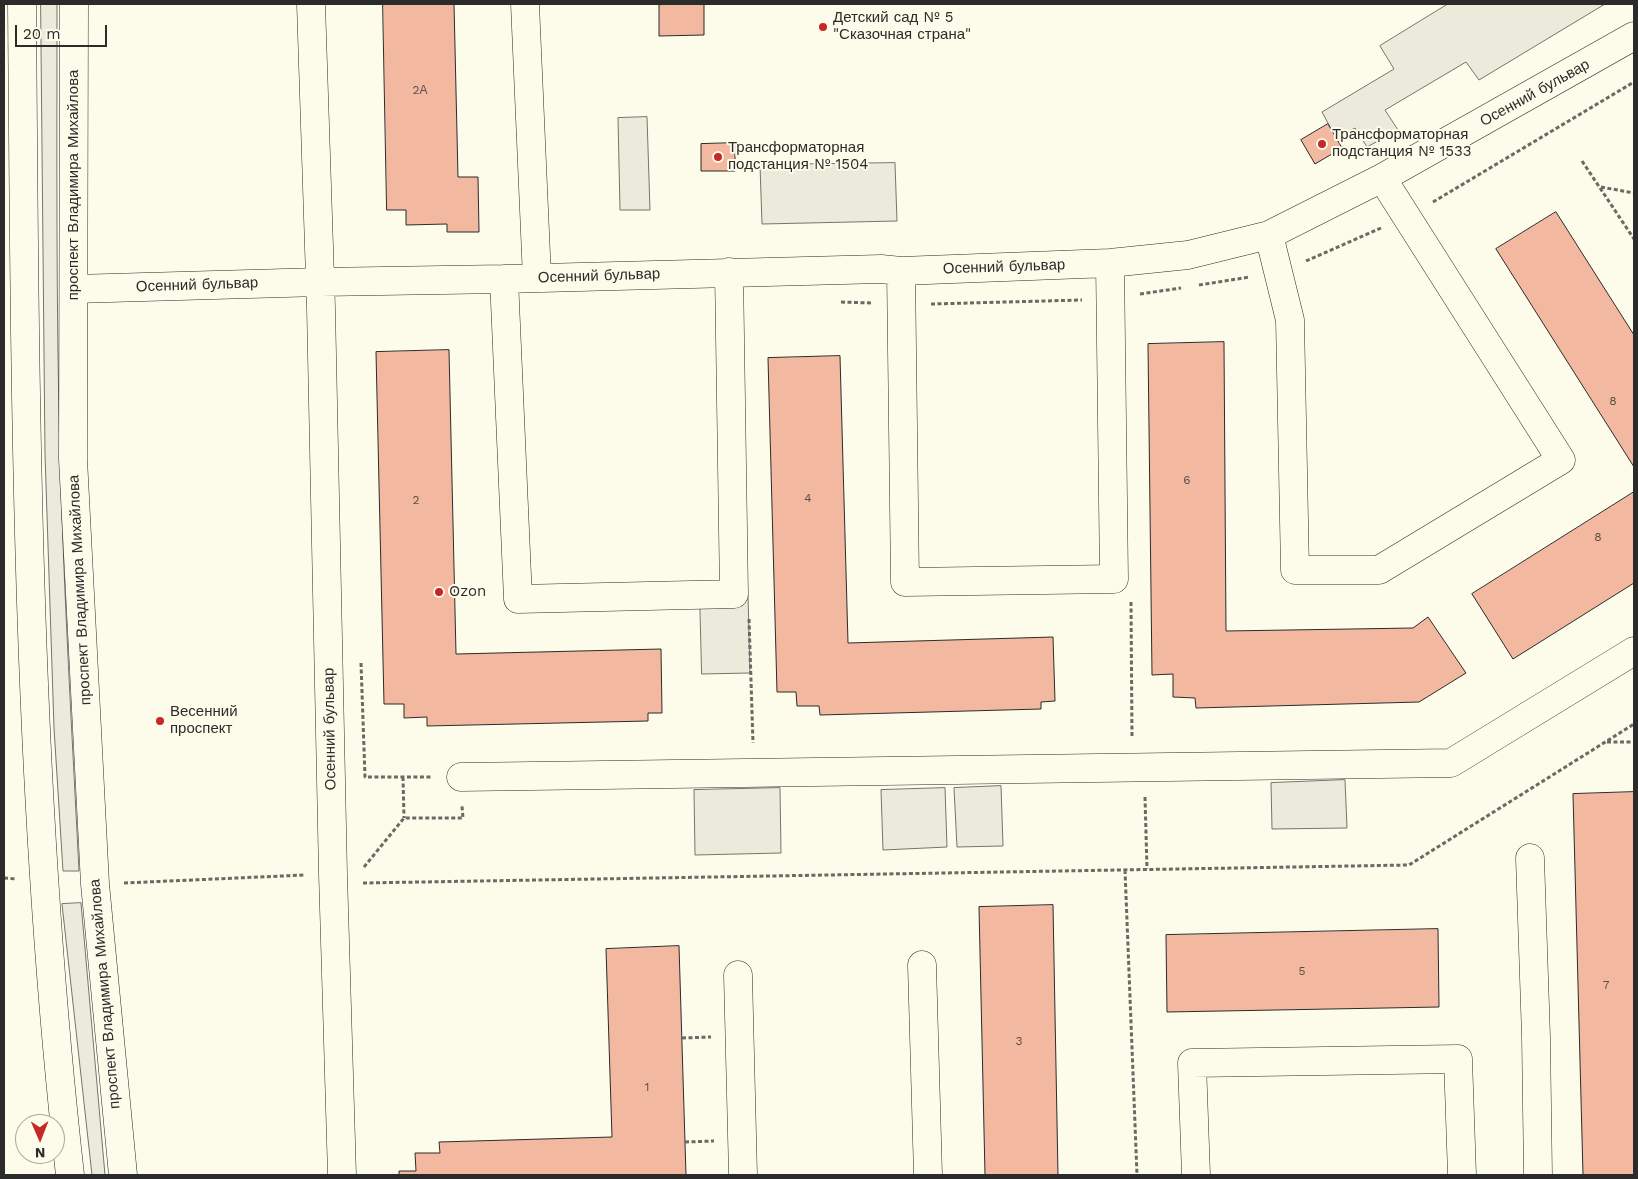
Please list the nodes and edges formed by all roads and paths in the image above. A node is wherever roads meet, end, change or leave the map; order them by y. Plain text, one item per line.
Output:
1 (22, 4) edge
2 (74, 4) edge
3 (311, 4) edge
4 (525, 4) edge
5 (1634, 36) edge
6 (1634, 82) edge
7 (1582, 161) dead end
8 (1382, 178) junction
9 (1600, 186) junction
10 (1634, 193) edge
11 (1407, 217) junction
12 (1270, 235) junction
13 (1634, 239) edge
14 (1110, 263) junction
15 (901, 271) junction
16 (729, 272) junction
17 (537, 278) junction
18 (504, 279) junction
19 (320, 282) junction
20 (74, 289) junction
21 (1634, 651) edge
22 (361, 660) dead end
23 (750, 673) dead end
24 (1634, 724) edge
25 (1605, 742) junction
26 (1634, 742) edge
27 (1144, 767) junction
28 (754, 773) junction
29 (403, 777) junction
30 (461, 777) junction
31 (404, 818) junction
32 (1530, 858) dead end
33 (1147, 869) junction
34 (1125, 870) junction
35 (341, 878) junction
36 (95, 884) junction
37 (922, 965) dead end
38 (738, 975) dead end
39 (70, 1175) edge
40 (122, 1175) edge
41 (342, 1175) edge
42 (743, 1175) edge
43 (928, 1175) edge
44 (1137, 1175) edge
45 (1196, 1175) edge
46 (1462, 1175) edge
47 (1538, 1175) edge

1 - 39 street
2 - 20 street, проспект Владимира Михайлова
3 - 19 street, Осенний бульвар
4 - 17 street
5 - 8 street, Осенний бульвар
6 - 11 path
7 - 9 path
8 - 11 street
8 - 12 street, Осенний бульвар
9 - 10 path
9 - 13 path
11 - 12 street
12 - 14 street, Осенний бульвар
14 - 15 street, Осенний бульвар
14 - 15 street
15 - 16 street, Осенний бульвар
16 - 17 street, Осенний бульвар
16 - 18 street
17 - 18 street, Осенний бульвар
18 - 19 street, Осенний бульвар
19 - 20 street, Осенний бульвар
19 - 35 street, Осенний бульвар
20 - 36 street, проспект Владимира Михайлова
21 - 27 street
22 - 29 path
23 - 28 path
24 - 25 path
25 - 26 path
25 - 33 path
27 - 28 street
27 - 33 path
28 - 30 street
29 - 30 path
29 - 31 path
30 - 31 path
31 - 35 path
32 - 47 street
33 - 34 path
34 - 35 path
34 - 44 path
35 - 36 path
35 - 41 street, Осенний бульвар
36 - 40 street, проспект Владимира Михайлова
37 - 43 street
38 - 42 street
45 - 46 street

